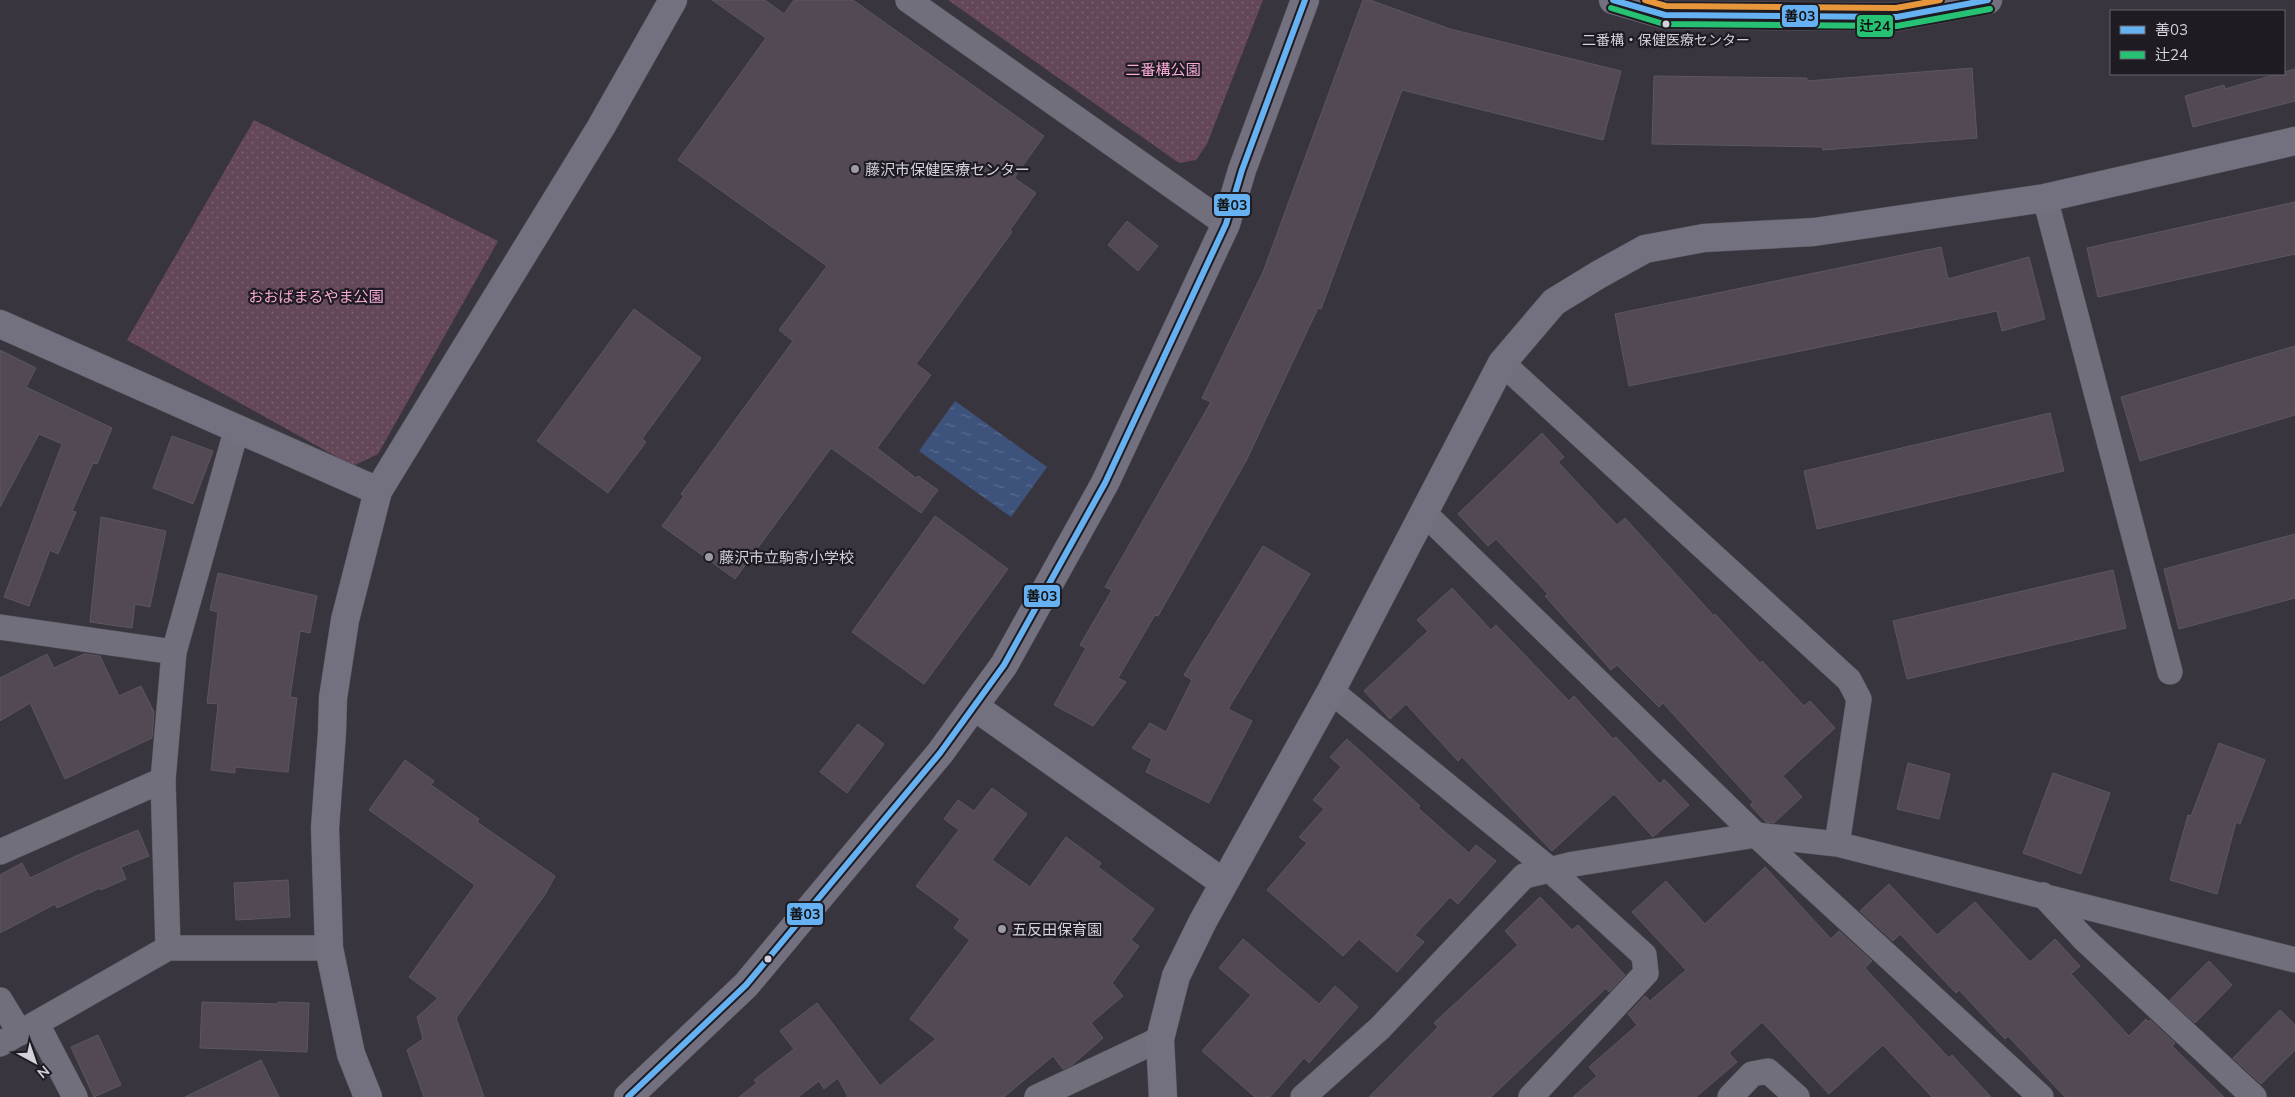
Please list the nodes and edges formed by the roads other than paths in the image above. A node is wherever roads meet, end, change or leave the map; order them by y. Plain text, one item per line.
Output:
1 (673, 0) edge
2 (908, 0) edge
3 (1305, 0) edge
4 (1613, 0) edge
5 (1988, 0) edge
6 (2295, 141) edge
7 (2045, 198) junction
8 (1226, 224) junction
9 (0, 324) edge
10 (1502, 363) junction
11 (237, 428) junction
12 (378, 491) junction
13 (1423, 512) junction
14 (0, 627) edge
15 (174, 652) junction
16 (2170, 672) dead end
17 (1331, 691) junction
18 (975, 707) junction
19 (163, 780) junction
20 (1756, 835) junction
21 (1837, 844) junction
22 (0, 852) edge
23 (1548, 868) junction
24 (1224, 883) junction
25 (2043, 895) junction
26 (168, 948) junction
27 (329, 948) junction
28 (2295, 960) edge
29 (0, 1000) edge
30 (19, 1034) edge
31 (1160, 1039) junction
32 (75, 1097) edge
33 (368, 1097) edge
34 (628, 1097) edge
35 (1037, 1097) edge
36 (1163, 1097) edge
37 (1303, 1097) edge
38 (1531, 1097) edge
39 (1730, 1097) edge
40 (1797, 1097) edge
41 (2041, 1097) edge
42 (2254, 1097) edge

1 - 12 street
2 - 8 street
3 - 8 street
4 - 5 street
6 - 7 street
7 - 10 street
7 - 16 street
8 - 18 street
9 - 11 street
10 - 13 street
10 - 21 street
11 - 12 street
11 - 15 street
12 - 27 street
13 - 17 street
13 - 20 street
14 - 15 street
15 - 19 street
17 - 23 street
17 - 24 street
18 - 24 street
18 - 34 street
19 - 22 street
19 - 26 street
20 - 21 street
20 - 23 street
20 - 41 street
21 - 25 street
23 - 37 street
23 - 38 street
24 - 31 street
25 - 28 street
25 - 42 street
26 - 27 street
26 - 30 street
27 - 33 street
29 - 30 street
30 - 32 street
31 - 35 street
31 - 36 street
39 - 40 street

